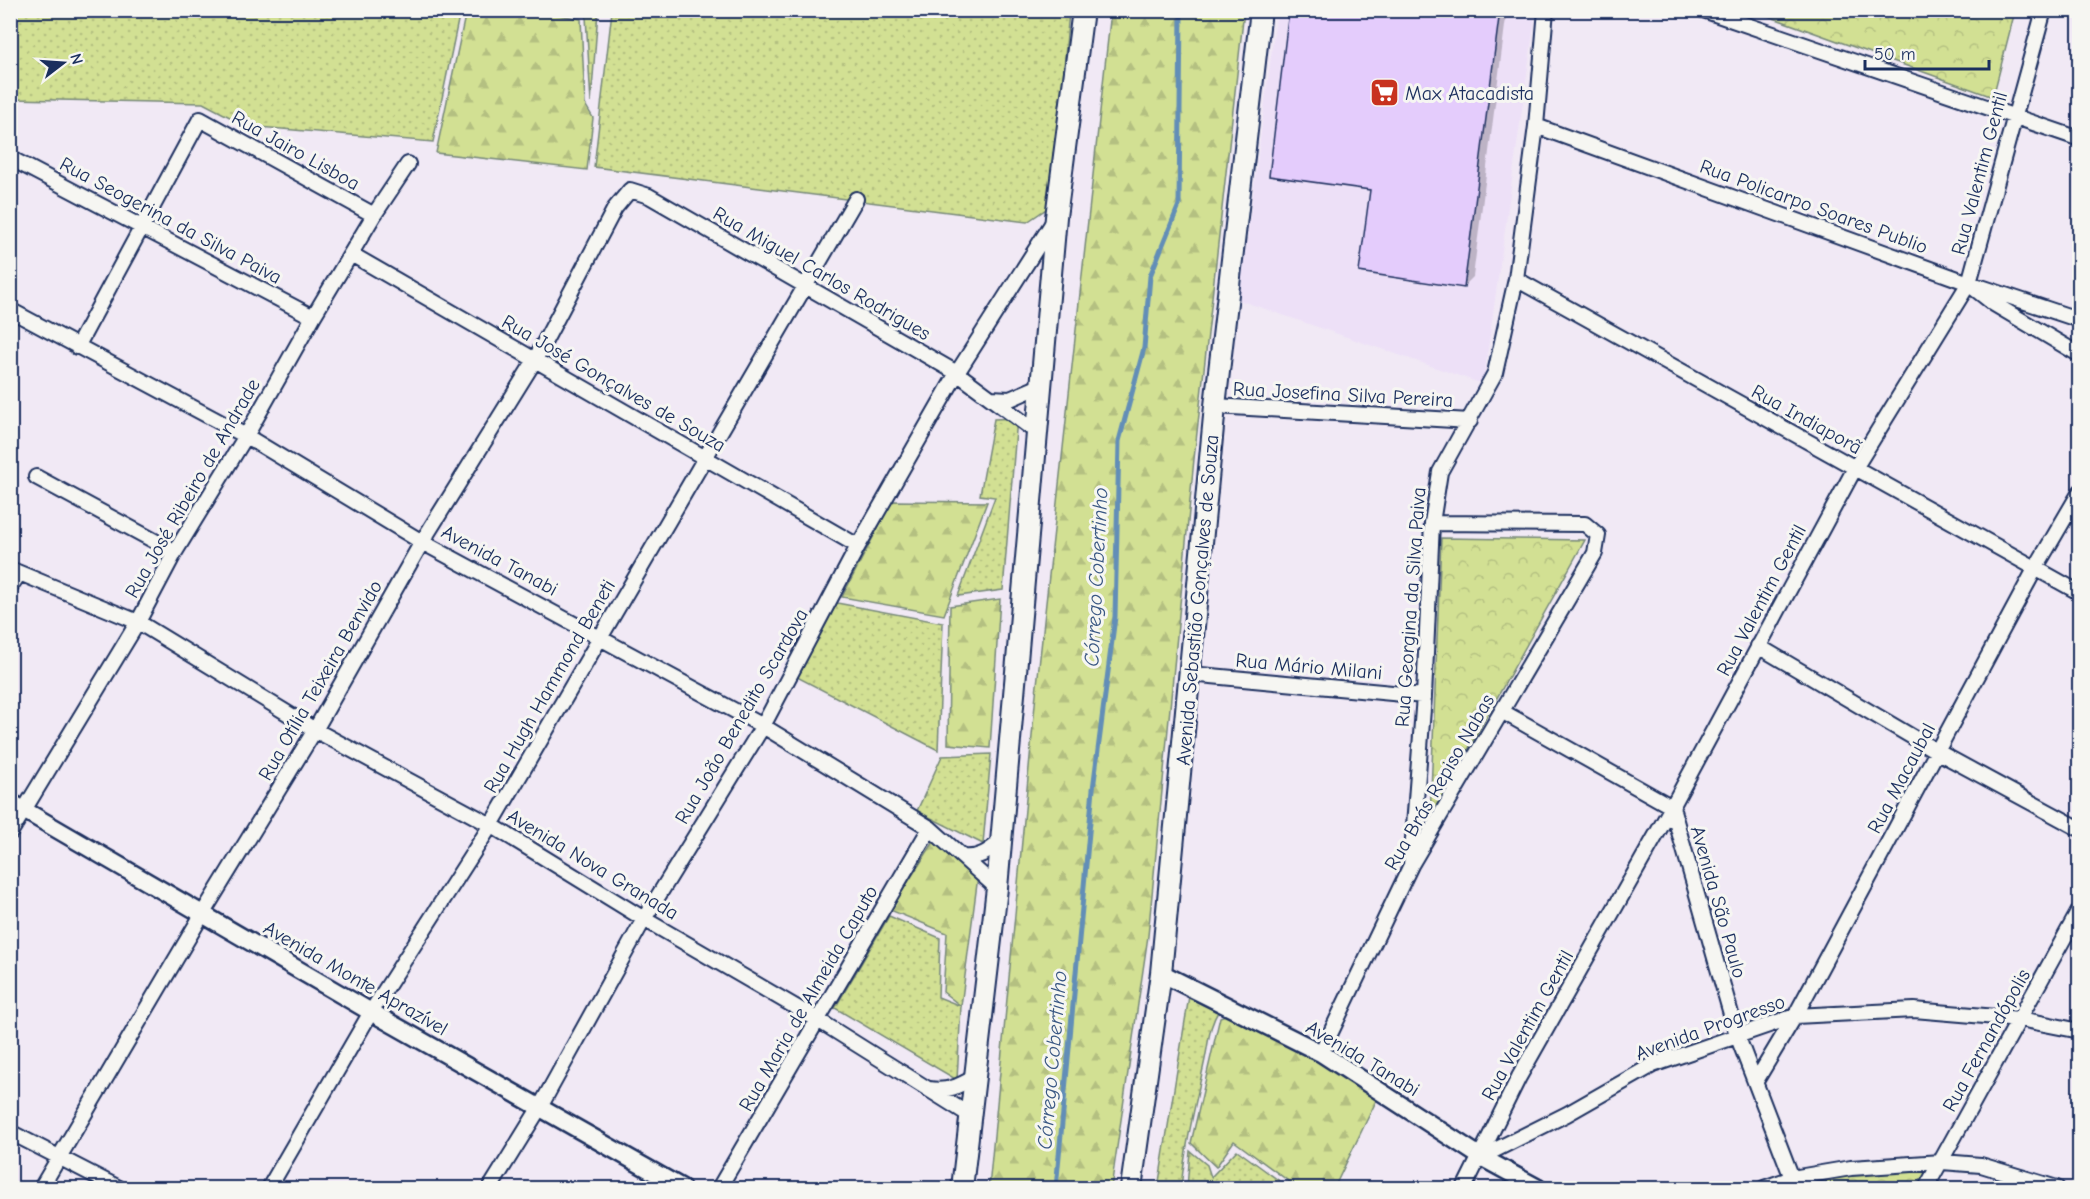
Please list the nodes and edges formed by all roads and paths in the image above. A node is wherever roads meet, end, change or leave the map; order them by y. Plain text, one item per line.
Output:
1 (1083, 10) edge
2 (1261, 10) edge
3 (1546, 10) edge
4 (1703, 10) edge
5 (2044, 10) edge
6 (2015, 115) junction
7 (1536, 126) junction
8 (2079, 139) edge
9 (10, 158) edge
10 (408, 164) dead end
11 (630, 190) joint
12 (856, 199) dead end
13 (374, 215) junction
14 (1056, 217) junction
15 (143, 228) junction
16 (351, 254) junction
17 (1025, 264) junction
18 (1052, 266) junction
19 (1516, 279) junction
20 (1968, 283) junction
21 (806, 285) junction
22 (10, 310) edge
23 (313, 317) junction
24 (2079, 320) edge
25 (77, 347) junction
26 (2079, 355) edge
27 (535, 360) junction
28 (957, 373) junction
29 (1040, 386) junction
30 (990, 398) junction
31 (1215, 406) junction
32 (1470, 421) junction
33 (1035, 431) junction
34 (246, 436) junction
35 (704, 457) junction
36 (1855, 468) junction
37 (36, 477) dead end
38 (2079, 492) edge
39 (1432, 523) junction
40 (422, 542) junction
41 (858, 546) junction
42 (175, 552) junction
43 (2035, 569) junction
44 (15, 571) edge
45 (10, 587) edge
46 (2079, 593) edge
47 (138, 622) junction
48 (600, 638) junction
49 (1758, 646) junction
50 (1190, 674) junction
51 (1424, 696) junction
52 (1503, 712) junction
53 (763, 726) junction
54 (315, 730) junction
55 (1938, 753) junction
56 (18, 806) edge
57 (1672, 807) junction
58 (491, 825) junction
59 (930, 828) junction
60 (2079, 829) edge
61 (10, 833) edge
62 (1001, 842) junction
63 (962, 857) junction
64 (1411, 865) junction
65 (997, 888) junction
66 (2079, 909) edge
67 (203, 913) junction
68 (644, 919) junction
69 (1161, 973) junction
70 (371, 1012) junction
71 (1795, 1016) junction
72 (2020, 1019) junction
73 (818, 1020) junction
74 (2079, 1031) edge
75 (1737, 1035) junction
76 (1321, 1053) junction
77 (975, 1077) junction
78 (1756, 1081) junction
79 (927, 1088) junction
80 (540, 1107) junction
81 (971, 1116) junction
82 (10, 1132) edge
83 (58, 1157) junction
84 (1481, 1157) junction
85 (1941, 1162) junction
86 (1792, 1178) junction
87 (41, 1188) edge
88 (118, 1188) edge
89 (269, 1188) edge
90 (490, 1188) edge
91 (682, 1188) edge
92 (719, 1188) edge
93 (962, 1188) edge
94 (1131, 1188) edge
95 (1464, 1188) edge
96 (1538, 1188) edge
97 (1764, 1188) edge
98 (1926, 1188) edge
99 (2057, 1188) edge

1 - 14 main road
2 - 31 main road, Avenida Sebastião Gonçalves de Souza
3 - 7 street, Rua Georgina da Silva Paiva
4 - 6 street
5 - 6 street, Rua Valentim Gentil
6 - 8 street
6 - 20 street, Rua Valentim Gentil
7 - 19 street, Rua Georgina da Silva Paiva
7 - 20 street, Rua Policarpo Soares Publio
9 - 15 street, Rua Seogerina da Silva Paiva
10 - 13 street, Rua José Ribeiro de Andrade
11 - 21 street, Rua Miguel Carlos Rodrigues
11 - 27 street, Rua Otília Teixeira Benvido
12 - 21 street, Rua Hugh Hammond Beneti
13 - 15 street, Rua Jairo Lisboa
13 - 16 street, Rua José Ribeiro de Andrade
14 - 17 street, Rua João Benedito Scardova
14 - 18 main road
15 - 23 street, Rua Seogerina da Silva Paiva
15 - 25 street
16 - 23 street, Rua José Ribeiro de Andrade
16 - 27 street, Rua José Gonçalves de Souza
17 - 18 street
17 - 28 street, Rua João Benedito Scardova
18 - 29 main road
19 - 32 street, Rua Georgina da Silva Paiva
19 - 36 street, Rua Indiaporã
20 - 24 street, Rua Policarpo Soares Publio
20 - 26 street
20 - 36 street, Rua Valentim Gentil
21 - 28 street, Rua Miguel Carlos Rodrigues
21 - 35 street, Rua Hugh Hammond Beneti
22 - 25 street, Avenida Tanabi
23 - 34 street, Rua José Ribeiro de Andrade
25 - 34 street, Avenida Tanabi
27 - 35 street, Rua José Gonçalves de Souza
27 - 40 street, Rua Otília Teixeira Benvido
28 - 30 street, Rua Miguel Carlos Rodrigues
28 - 41 street, Rua João Benedito Scardova
29 - 30 street
29 - 33 main road
30 - 33 street, Rua Miguel Carlos Rodrigues
31 - 32 street, Rua Josefina Silva Pereira
31 - 50 main road, Avenida Sebastião Gonçalves de Souza
32 - 39 street, Rua Georgina da Silva Paiva
33 - 62 main road
34 - 40 street, Avenida Tanabi
34 - 42 street, Rua José Ribeiro de Andrade
35 - 41 street, Rua José Gonçalves de Souza
35 - 48 street, Rua Hugh Hammond Beneti
36 - 43 street, Rua Indiaporã
36 - 49 street, Rua Valentim Gentil
37 - 42 street
38 - 43 street, Rua Macaubal
39 - 51 street, Rua Georgina da Silva Paiva
39 - 52 street, Rua Brás Repiso Nabas
40 - 48 street, Avenida Tanabi
40 - 54 street, Rua Otília Teixeira Benvido
41 - 53 street, Rua João Benedito Scardova
42 - 47 street, Rua José Ribeiro de Andrade
43 - 46 street, Rua Indiaporã
43 - 55 street, Rua Macaubal
44 - 45 street
44 - 47 street, Avenida Nova Granada
47 - 54 street, Avenida Nova Granada
47 - 56 street, Rua José Ribeiro de Andrade
48 - 53 street, Avenida Tanabi
48 - 58 street, Rua Hugh Hammond Beneti
49 - 55 street
49 - 57 street, Rua Valentim Gentil
50 - 51 street, Rua Mário Milani
50 - 69 main road, Avenida Sebastião Gonçalves de Souza
51 - 64 street, Rua Georgina da Silva Paiva
52 - 57 street
52 - 64 street, Rua Brás Repiso Nabas
53 - 59 street, Avenida Tanabi
53 - 68 street, Rua João Benedito Scardova
54 - 58 street, Avenida Nova Granada
54 - 67 street, Rua Otília Teixeira Benvido
55 - 60 street
55 - 71 street, Rua Macaubal
56 - 61 street, Rua José Ribeiro de Andrade
56 - 67 street, Avenida Monte Aprazível
57 - 75 street, Avenida São Paulo
57 - 84 street, Rua Valentim Gentil
58 - 68 street, Avenida Nova Granada
58 - 70 street, Rua Hugh Hammond Beneti
59 - 63 street, Avenida Tanabi
59 - 73 street, Rua Maria de Almeida Caputo
62 - 63 street
62 - 65 main road
63 - 65 street, Avenida Tanabi
64 - 76 street, Rua Brás Repiso Nabas
65 - 77 main road
66 - 72 street, Rua Fernandópolis
67 - 70 street, Avenida Monte Aprazível
67 - 83 street, Rua Otília Teixeira Benvido
68 - 73 street, Avenida Nova Granada
68 - 80 street, Rua João Benedito Scardova
69 - 76 street, Avenida Tanabi
69 - 94 main road, Avenida Sebastião Gonçalves de Souza
70 - 80 street, Avenida Monte Aprazível
70 - 89 street, Rua Hugh Hammond Beneti
71 - 72 street, Avenida Progresso
71 - 75 street, Avenida Progresso
71 - 78 street, Rua Macaubal
72 - 74 street, Avenida Progresso
72 - 85 street, Rua Fernandópolis
73 - 79 street, Avenida Nova Granada
73 - 92 street, Rua Maria de Almeida Caputo
75 - 78 street, Avenida São Paulo
75 - 84 street, Avenida Progresso
76 - 84 street, Avenida Tanabi
77 - 79 street
77 - 81 main road
78 - 86 street, Avenida São Paulo
79 - 81 street, Avenida Nova Granada
80 - 90 street, Rua João Benedito Scardova
80 - 91 street, Avenida Monte Aprazível
81 - 93 main road
82 - 83 street
83 - 87 street, Rua Otília Teixeira Benvido
83 - 88 street
84 - 95 street, Rua Valentim Gentil
84 - 96 street, Avenida Tanabi
85 - 86 street
85 - 98 street, Rua Fernandópolis
85 - 99 street
86 - 97 street

